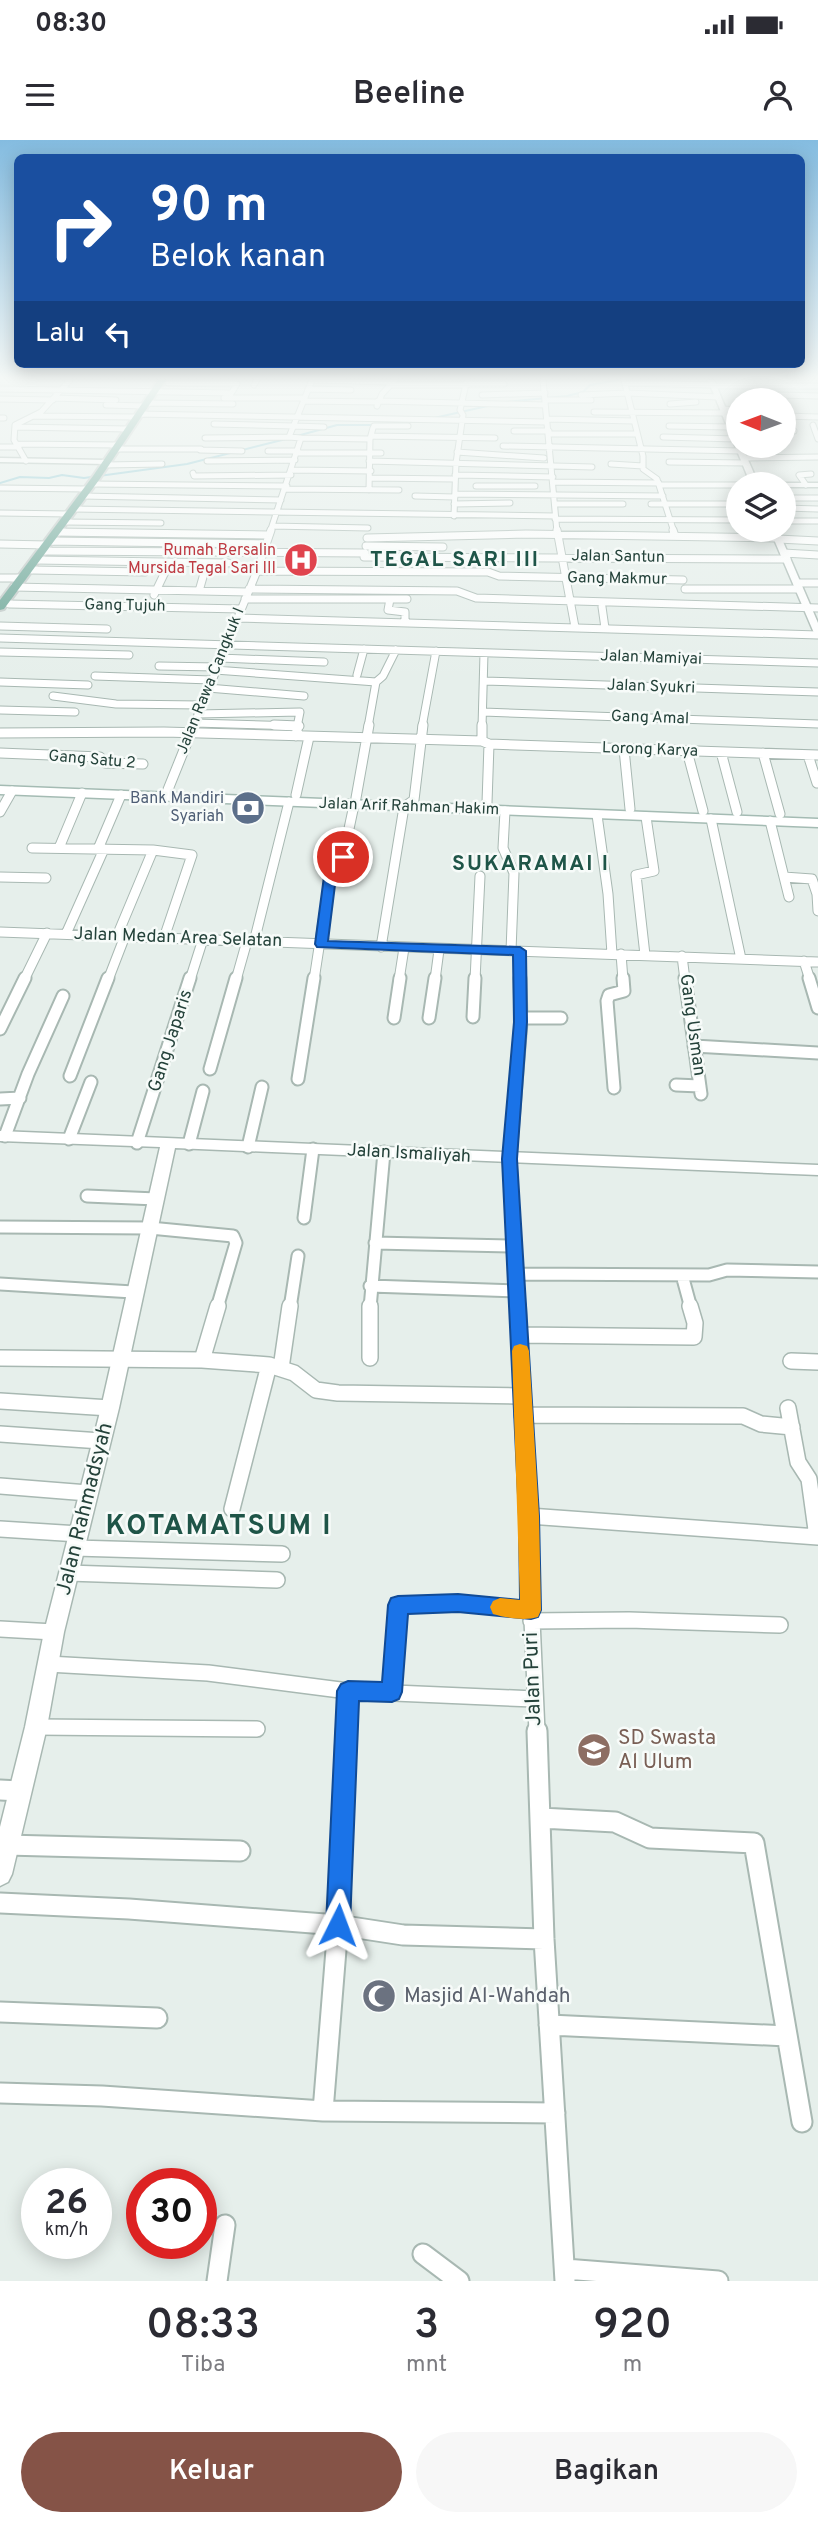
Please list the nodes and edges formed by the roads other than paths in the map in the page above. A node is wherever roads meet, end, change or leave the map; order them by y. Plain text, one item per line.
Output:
1 (94, 480) edge
2 (289, 480) edge
3 (370, 480) edge
4 (455, 480) edge
5 (494, 480) edge
6 (553, 480) joint
7 (657, 480) edge
8 (802, 480) edge
9 (91, 484) junction
10 (659, 484) junction
11 (726, 485) edge
12 (796, 485) edge
13 (806, 485) junction
14 (818, 485) edge
15 (535, 486) dead end
16 (0, 488) edge
17 (287, 488) junction
18 (369, 490) junction
19 (398, 493) dead end
20 (555, 495) junction
21 (663, 496) junction
22 (455, 498) junction
23 (796, 498) edge
24 (818, 498) edge
25 (281, 500) junction
26 (416, 500) joint
27 (516, 503) dead end
28 (555, 504) junction
29 (665, 504) junction
30 (726, 504) edge
31 (796, 508) edge
32 (818, 509) edge
33 (276, 512) junction
34 (374, 512) junction
35 (0, 513) edge
36 (726, 513) edge
37 (69, 515) junction
38 (667, 515) junction
39 (414, 516) junction
40 (454, 516) junction
41 (555, 517) junction
42 (726, 519) edge
43 (796, 520) edge
44 (818, 521) edge
45 (161, 523) dead end
46 (272, 526) junction
47 (368, 528) junction
48 (56, 533) junction
49 (268, 535) junction
50 (557, 535) junction
51 (726, 536) edge
52 (675, 537) junction
53 (367, 538) junction
54 (796, 538) edge
55 (818, 541) edge
56 (779, 542) edge
57 (0, 544) edge
58 (265, 544) junction
59 (46, 546) junction
60 (443, 547) dead end
61 (365, 552) junction
62 (818, 555) edge
63 (562, 557) junction
64 (261, 558) junction
65 (678, 558) junction
66 (786, 558) junction
67 (818, 562) edge
68 (207, 563) junction
69 (33, 565) junction
70 (166, 570) dead end
71 (257, 571) junction
72 (145, 572) dead end
73 (360, 572) junction
74 (0, 578) edge
75 (566, 578) junction
76 (683, 580) junction
77 (97, 583) dead end
78 (818, 583) edge
79 (19, 584) junction
80 (798, 586) junction
81 (685, 589) junction
82 (157, 590) junction
83 (357, 590) junction
84 (379, 590) junction
85 (199, 591) junction
86 (247, 593) junction
87 (378, 599) junction
88 (390, 599) junction
89 (407, 599) dead end
90 (572, 600) junction
91 (688, 604) junction
92 (4, 605) edge
93 (148, 607) junction
94 (602, 607) dead end
95 (807, 608) junction
96 (818, 608) edge
97 (286, 610) junction
98 (106, 613) dead end
99 (239, 614) junction
100 (0, 616) edge
101 (405, 623) junction
102 (0, 626) edge
103 (575, 627) junction
104 (605, 628) junction
105 (107, 629) dead end
106 (818, 634) edge
107 (0, 638) edge
108 (227, 644) junction
109 (364, 649) junction
110 (396, 650) junction
111 (436, 651) junction
112 (0, 652) edge
113 (484, 653) junction
114 (129, 655) dead end
115 (220, 658) junction
116 (258, 660) junction
117 (324, 662) dead end
118 (818, 663) edge
119 (159, 666) dead end
120 (216, 668) junction
121 (251, 671) junction
122 (357, 675) dead end
123 (95, 676) dead end
124 (484, 681) junction
125 (0, 682) edge
126 (376, 682) junction
127 (209, 684) junction
128 (88, 685) dead end
129 (818, 692) edge
130 (53, 696) dead end
131 (304, 696) dead end
132 (0, 710) edge
133 (199, 710) junction
134 (75, 712) dead end
135 (483, 712) junction
136 (194, 723) junction
137 (818, 724) edge
138 (299, 726) junction
139 (0, 733) edge
140 (189, 734) junction
141 (296, 736) junction
142 (309, 737) junction
143 (366, 739) junction
144 (420, 740) junction
145 (486, 743) junction
146 (624, 749) junction
147 (687, 751) junction
148 (721, 752) junction
149 (0, 753) edge
150 (763, 753) junction
151 (808, 755) junction
152 (818, 755) edge
153 (143, 764) dead end
154 (817, 783) edge
155 (4, 789) edge
156 (82, 793) junction
157 (166, 794) junction
158 (121, 795) junction
159 (293, 799) junction
160 (355, 801) junction
161 (409, 803) junction
162 (487, 803) junction
163 (630, 809) junction
164 (505, 811) junction
165 (0, 812) edge
166 (737, 812) junction
167 (597, 815) junction
168 (707, 815) junction
169 (818, 815) edge
170 (646, 817) junction
171 (775, 818) junction
172 (818, 823) edge
173 (32, 848) dead end
174 (59, 848) junction
175 (101, 849) junction
176 (153, 850) junction
177 (480, 876) dead end
178 (0, 877) edge
179 (784, 877) junction
180 (46, 878) dead end
181 (789, 897) dead end
182 (818, 911) edge
183 (0, 932) edge
184 (47, 933) junction
185 (66, 934) junction
186 (121, 936) junction
187 (164, 938) junction
188 (203, 939) junction
189 (251, 942) junction
190 (321, 944) junction
191 (381, 947) junction
192 (404, 948) junction
193 (439, 950) junction
194 (477, 951) junction
195 (515, 951) junction
196 (616, 954) junction
197 (645, 954) junction
198 (682, 956) junction
199 (741, 959) junction
200 (804, 961) junction
201 (818, 961) edge
202 (63, 996) dead end
203 (818, 1008) edge
204 (473, 1017) dead end
205 (394, 1018) dead end
206 (429, 1018) dead end
207 (521, 1018) junction
208 (561, 1018) dead end
209 (0, 1028) edge
210 (694, 1046) junction
211 (818, 1053) edge
212 (210, 1069) dead end
213 (70, 1076) dead end
214 (298, 1079) dead end
215 (91, 1082) dead end
216 (676, 1085) dead end
217 (262, 1087) dead end
218 (614, 1088) dead end
219 (203, 1091) dead end
220 (20, 1098) junction
221 (0, 1099) edge
222 (2, 1136) edge
223 (69, 1139) junction
224 (137, 1143) junction
225 (168, 1144) junction
226 (189, 1144) junction
227 (248, 1147) junction
228 (313, 1149) junction
229 (384, 1152) junction
230 (510, 1159) junction
231 (818, 1170) edge
232 (86, 1196) dead end
233 (156, 1199) junction
234 (304, 1218) dead end
235 (0, 1227) edge
236 (150, 1228) junction
237 (375, 1243) junction
238 (514, 1246) junction
239 (299, 1256) dead end
240 (818, 1272) edge
241 (515, 1274) junction
242 (682, 1275) junction
243 (0, 1284) edge
244 (370, 1286) junction
245 (516, 1291) junction
246 (134, 1292) junction
247 (520, 1335) junction
248 (370, 1357) dead end
249 (0, 1358) edge
250 (120, 1359) junction
251 (202, 1360) junction
252 (790, 1361) dead end
253 (818, 1362) edge
254 (275, 1366) junction
255 (522, 1396) junction
256 (0, 1401) edge
257 (110, 1408) junction
258 (788, 1408) dead end
259 (522, 1415) junction
260 (792, 1427) junction
261 (0, 1434) edge
262 (101, 1441) junction
263 (0, 1486) edge
264 (88, 1493) junction
265 (232, 1509) dead end
266 (529, 1516) junction
267 (0, 1529) edge
268 (817, 1537) edge
269 (77, 1541) junction
270 (282, 1554) dead end
271 (68, 1573) junction
272 (277, 1580) dead end
273 (531, 1615) junction
274 (780, 1625) dead end
275 (0, 1629) edge
276 (54, 1632) junction
277 (48, 1664) junction
278 (348, 1691) junction
279 (392, 1692) junction
280 (534, 1699) junction
281 (36, 1727) junction
282 (257, 1729) dead end
283 (9, 1791) edge
284 (541, 1818) junction
285 (6, 1845) junction
286 (240, 1851) dead end
287 (0, 1874) edge
288 (0, 1903) edge
289 (338, 1925) junction
290 (544, 1938) junction
291 (0, 2012) edge
292 (157, 2018) dead end
293 (549, 2025) junction
294 (787, 2036) junction
295 (0, 2093) edge
296 (323, 2111) junction
297 (555, 2113) junction
298 (802, 2122) dead end
299 (225, 2225) dead end
300 (423, 2254) dead end
301 (565, 2275) edge
302 (217, 2281) edge
303 (459, 2281) edge
304 (718, 2281) edge

1 - 9 main road
2 - 17 street, Jalan Rawa Cangkuk I
3 - 18 street
4 - 22 street
5 - 15 street
6 - 10 street
6 - 20 street
7 - 10 street
8 - 13 street
9 - 16 street
9 - 17 street
9 - 25 street
9 - 37 main road
10 - 11 street
10 - 21 street
12 - 13 street
13 - 14 street
17 - 18 street
17 - 25 street, Jalan Rawa Cangkuk I
18 - 19 street
20 - 21 street
20 - 22 street
20 - 28 street
21 - 29 street
22 - 26 street
22 - 27 street
22 - 40 street
23 - 24 street
25 - 33 street, Jalan Rawa Cangkuk I
26 - 39 street
28 - 29 street
28 - 41 street
29 - 30 street
29 - 38 street
31 - 32 street
33 - 34 street
33 - 37 street
33 - 46 street, Jalan Rawa Cangkuk I
34 - 39 street
34 - 47 street
35 - 37 street
36 - 38 street
37 - 45 street
37 - 48 main road
38 - 41 street
38 - 42 street
38 - 52 street
39 - 40 street
40 - 41 street
41 - 50 street
43 - 44 street
46 - 47 street
46 - 49 street, Jalan Rawa Cangkuk I
47 - 53 street
48 - 49 street
48 - 59 main road
49 - 58 street, Jalan Rawa Cangkuk I
50 - 52 street
50 - 53 street
50 - 63 street
51 - 52 street
53 - 61 street
54 - 55 street
56 - 66 street
57 - 59 street
58 - 59 street
58 - 64 street, Jalan Rawa Cangkuk I
59 - 64 street
59 - 69 main road
60 - 61 street
61 - 63 street, Jalan Santun
61 - 64 street
61 - 73 street
62 - 66 street
63 - 65 street, Jalan Santun
63 - 75 street
64 - 68 street
64 - 71 street, Jalan Rawa Cangkuk I
65 - 66 street, Jalan Santun
65 - 76 street
66 - 67 street
66 - 80 street
68 - 69 street
68 - 85 street
69 - 72 street
69 - 79 main road
70 - 82 street
71 - 73 street, Gang Makmur
71 - 86 street, Jalan Rawa Cangkuk I
73 - 75 street, Gang Makmur
73 - 83 street
74 - 79 street
75 - 76 street, Gang Makmur
75 - 90 street
76 - 81 street
77 - 79 street
78 - 80 street
79 - 82 street
79 - 92 main road
80 - 81 street
80 - 95 street
81 - 91 street
82 - 85 street
82 - 93 street
83 - 84 street
83 - 86 street
84 - 87 street
84 - 90 street
85 - 86 street
86 - 97 street
86 - 99 street, Jalan Rawa Cangkuk I
87 - 88 street
87 - 97 street
88 - 89 street
88 - 101 street
90 - 91 street
90 - 103 street
91 - 95 street
92 - 93 street, Gang Tujuh
92 - 100 main road
93 - 99 street, Gang Tujuh
94 - 104 street
95 - 96 street
95 - 106 street
97 - 99 street
97 - 101 street
98 - 99 street
99 - 108 street, Jalan Rawa Cangkuk I
101 - 103 street
102 - 105 street
103 - 104 street
104 - 106 street
107 - 108 street
108 - 109 street, Jalan Mamiyai
108 - 115 street, Jalan Rawa Cangkuk I
109 - 110 street, Jalan Mamiyai
109 - 122 street
110 - 111 street, Jalan Mamiyai
110 - 126 street
111 - 113 street, Jalan Mamiyai
111 - 144 street
112 - 114 street
113 - 118 street, Jalan Mamiyai
113 - 124 street
115 - 116 street
115 - 120 street, Jalan Rawa Cangkuk I
116 - 117 street
116 - 121 street
119 - 120 street
120 - 121 street
120 - 127 street, Jalan Rawa Cangkuk I
121 - 126 street
123 - 127 street
124 - 129 street, Jalan Syukri
124 - 135 street
125 - 128 street
126 - 143 street
127 - 131 street
127 - 133 street, Jalan Rawa Cangkuk I
130 - 133 street
132 - 134 street
133 - 136 street, Jalan Rawa Cangkuk I
133 - 138 street
135 - 137 street, Gang Amal
135 - 145 street
136 - 138 street
136 - 140 street, Jalan Rawa Cangkuk I
138 - 141 street
139 - 140 street
140 - 141 street
140 - 157 street, Jalan Rawa Cangkuk I
141 - 142 street
142 - 143 street
142 - 159 street
143 - 144 street
143 - 160 street
144 - 145 street
144 - 161 street
145 - 146 street, Lorong Karya
145 - 162 street
146 - 147 street, Lorong Karya
146 - 163 street
147 - 148 street, Lorong Karya
147 - 168 street
148 - 150 street, Lorong Karya
148 - 166 street
149 - 153 street, Gang Satu 2
150 - 151 street, Lorong Karya
150 - 171 street
151 - 152 street, Lorong Karya
151 - 154 street
155 - 156 main road, Jalan Arif Rahman Hakim
155 - 157 main road, Jalan Arif Rahman Hakim
155 - 165 street
156 - 158 main road, Jalan Arif Rahman Hakim
156 - 174 street
157 - 158 main road, Jalan Arif Rahman Hakim
157 - 159 main road, Jalan Arif Rahman Hakim
158 - 175 street
159 - 160 main road, Jalan Arif Rahman Hakim
159 - 189 street
160 - 161 main road, Jalan Arif Rahman Hakim
160 - 190 street
161 - 162 main road, Jalan Arif Rahman Hakim
161 - 164 main road, Jalan Arif Rahman Hakim
161 - 191 street
162 - 163 main road, Jalan Arif Rahman Hakim
163 - 168 main road, Jalan Arif Rahman Hakim
164 - 167 main road, Jalan Arif Rahman Hakim
164 - 195 street, Jalan Puri
166 - 168 main road, Jalan Arif Rahman Hakim
166 - 171 main road, Jalan Arif Rahman Hakim
167 - 170 main road, Jalan Arif Rahman Hakim
167 - 196 street
168 - 170 main road, Jalan Arif Rahman Hakim
168 - 171 main road, Jalan Arif Rahman Hakim
168 - 199 street
169 - 171 main road, Jalan Arif Rahman Hakim
170 - 197 street
171 - 172 main road, Jalan Arif Rahman Hakim
171 - 179 street
173 - 174 street
174 - 175 street
175 - 176 street
175 - 185 street
176 - 186 street
176 - 187 street
177 - 194 street
178 - 180 street
179 - 181 street
179 - 182 street
183 - 184 street, Jalan Medan Area Selatan
184 - 185 street, Jalan Medan Area Selatan
184 - 209 street
185 - 186 street, Jalan Medan Area Selatan
186 - 187 street, Jalan Medan Area Selatan
186 - 213 street
187 - 188 street, Jalan Medan Area Selatan
188 - 189 street, Jalan Medan Area Selatan
188 - 224 street, Gang Japaris
189 - 190 street, Jalan Medan Area Selatan
189 - 212 street
190 - 191 street, Jalan Medan Area Selatan
190 - 214 street
191 - 192 street, Jalan Medan Area Selatan
192 - 193 street, Jalan Medan Area Selatan
192 - 205 street
193 - 194 street, Jalan Medan Area Selatan
193 - 206 street
194 - 195 street, Jalan Medan Area Selatan
194 - 204 street
195 - 196 street, Jalan Medan Area Selatan
195 - 207 street, Jalan Puri
196 - 197 street, Jalan Medan Area Selatan
196 - 218 street
197 - 198 street, Jalan Medan Area Selatan
198 - 199 street, Jalan Medan Area Selatan
198 - 210 street, Gang Usman
199 - 200 street, Jalan Medan Area Selatan
200 - 201 street, Jalan Medan Area Selatan
200 - 203 street
202 - 220 street
207 - 208 street
207 - 230 street, Jalan Puri
210 - 211 street
210 - 216 street, Gang Usman
215 - 223 street
217 - 227 street
219 - 226 street
220 - 221 street
220 - 222 street
222 - 223 street, Jalan Ismaliyah
223 - 224 street, Jalan Ismaliyah
224 - 225 street, Jalan Ismaliyah
225 - 226 street, Jalan Ismaliyah
225 - 233 street, Jalan Rahmadsyah
226 - 227 street, Jalan Ismaliyah
227 - 228 street, Jalan Ismaliyah
228 - 229 street, Jalan Ismaliyah
228 - 234 street
229 - 230 street, Jalan Ismaliyah
229 - 237 street
230 - 231 street, Jalan Ismaliyah
230 - 238 street, Jalan Puri
232 - 233 street
233 - 236 street, Jalan Rahmadsyah
235 - 236 street
236 - 246 street, Jalan Rahmadsyah
236 - 251 street
237 - 238 street
237 - 244 street
238 - 241 street, Jalan Puri
239 - 254 street
240 - 242 street
241 - 242 street
241 - 245 street, Jalan Puri
242 - 247 street
243 - 246 street
244 - 245 street
244 - 248 street
245 - 247 street, Jalan Puri
246 - 250 street, Jalan Rahmadsyah
247 - 255 street, Jalan Puri
249 - 250 street
250 - 251 street
250 - 257 street, Jalan Rahmadsyah
251 - 254 street
252 - 253 street
254 - 255 street
254 - 265 street
255 - 259 street, Jalan Puri
256 - 257 street
257 - 262 street, Jalan Rahmadsyah
258 - 260 street
259 - 260 street
259 - 266 street, Jalan Puri
260 - 268 street
261 - 262 street
262 - 264 street, Jalan Rahmadsyah
263 - 264 street
264 - 269 street, Jalan Rahmadsyah
266 - 268 street
266 - 273 street, Jalan Puri
267 - 269 street
269 - 270 street
269 - 271 street, Jalan Rahmadsyah
271 - 272 street
271 - 276 street, Jalan Rahmadsyah
273 - 274 street
273 - 279 street
273 - 280 street, Jalan Puri
275 - 276 street
276 - 277 street, Jalan Rahmadsyah
277 - 278 street
277 - 281 street, Jalan Rahmadsyah
278 - 279 street
278 - 289 street
279 - 280 street
280 - 284 street, Jalan Puri
281 - 282 street
281 - 283 street, Jalan Rahmadsyah
283 - 285 street, Jalan Rahmadsyah
284 - 290 street, Jalan Puri
284 - 294 street
285 - 286 street
285 - 287 street, Jalan Rahmadsyah
288 - 289 street
289 - 290 street
289 - 296 street
290 - 293 street, Jalan Puri
291 - 292 street
293 - 294 street
293 - 297 street, Jalan Puri
294 - 298 street
295 - 296 street
296 - 297 street
297 - 301 street, Jalan Puri
299 - 302 street
300 - 303 street
301 - 304 street

